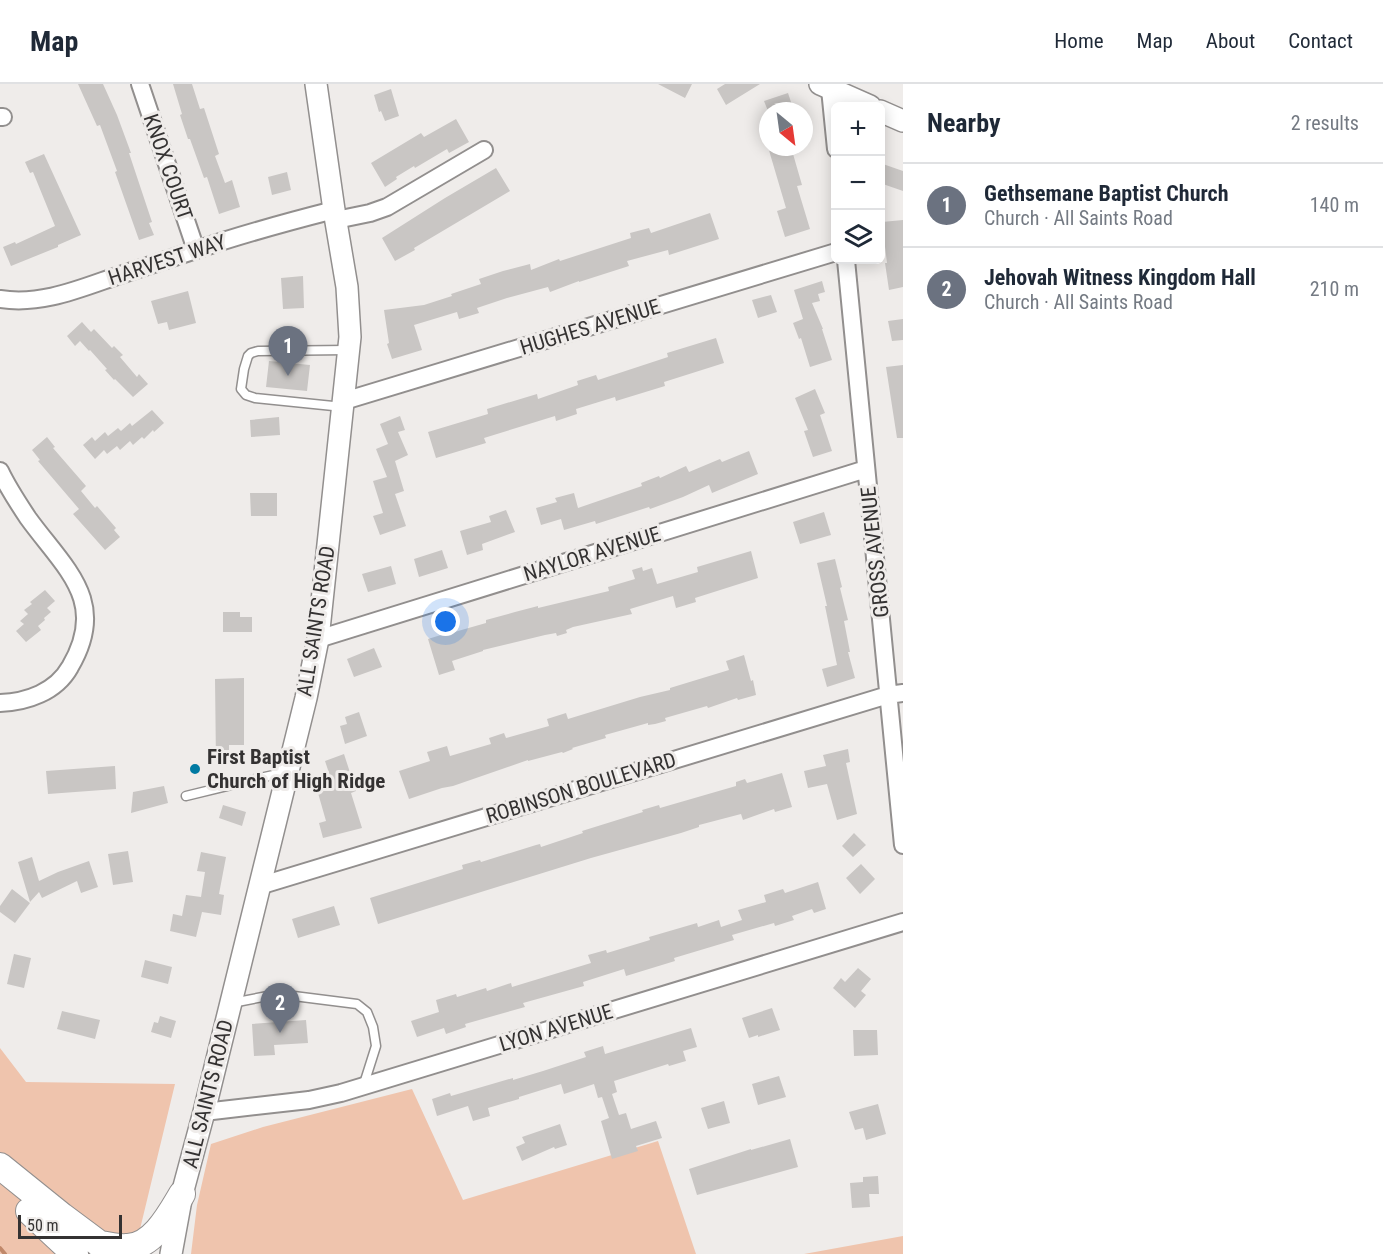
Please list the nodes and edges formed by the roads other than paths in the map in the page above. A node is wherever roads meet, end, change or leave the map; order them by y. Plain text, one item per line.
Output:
1 (140, 84) edge
2 (316, 84) edge
3 (825, 86) edge
4 (861, 102) edge
5 (885, 113) edge
6 (831, 120) edge
7 (903, 121) edge
8 (484, 150) dead end
9 (335, 215) junction
10 (196, 250) junction
11 (831, 254) edge
12 (846, 264) edge
13 (0, 299) edge
14 (348, 350) junction
15 (344, 404) junction
16 (866, 469) junction
17 (0, 471) edge
18 (318, 639) junction
19 (896, 694) edge
20 (0, 703) edge
21 (287, 772) junction
22 (186, 796) dead end
23 (903, 845) edge
24 (259, 886) junction
25 (903, 922) edge
26 (231, 1003) junction
27 (363, 1087) junction
28 (204, 1112) junction
29 (0, 1166) edge
30 (0, 1184) edge
31 (182, 1194) junction
32 (29, 1210) junction
33 (98, 1251) edge
34 (75, 1254) edge
35 (171, 1254) edge

1 - 10 street, KNOX COURT
2 - 9 street, ALL SAINTS ROAD
3 - 4 street
3 - 6 street
5 - 7 street
8 - 9 street, HARVEST WAY
9 - 10 street, HARVEST WAY
9 - 14 street, ALL SAINTS ROAD
10 - 13 street, HARVEST WAY
11 - 15 street, HUGHES AVENUE
12 - 16 street, GROSS AVENUE
14 - 15 street, ALL SAINTS ROAD
14 - 15 lane
15 - 18 street, ALL SAINTS ROAD
16 - 18 street, NAYLOR AVENUE
16 - 19 street, GROSS AVENUE
17 - 20 street
18 - 21 street, ALL SAINTS ROAD
19 - 23 street, GROSS AVENUE
19 - 24 street, ROBINSON BOULEVARD
21 - 22 lane
21 - 24 street, ALL SAINTS ROAD
24 - 26 street, ALL SAINTS ROAD
25 - 27 street, LYON AVENUE
26 - 27 lane
26 - 28 street, ALL SAINTS ROAD
27 - 28 street, LYON AVENUE
28 - 31 street, ALL SAINTS ROAD
29 - 33 main road
30 - 32 main road
31 - 33 main road
31 - 35 street, ALL SAINTS ROAD
32 - 33 main road
32 - 34 main road

